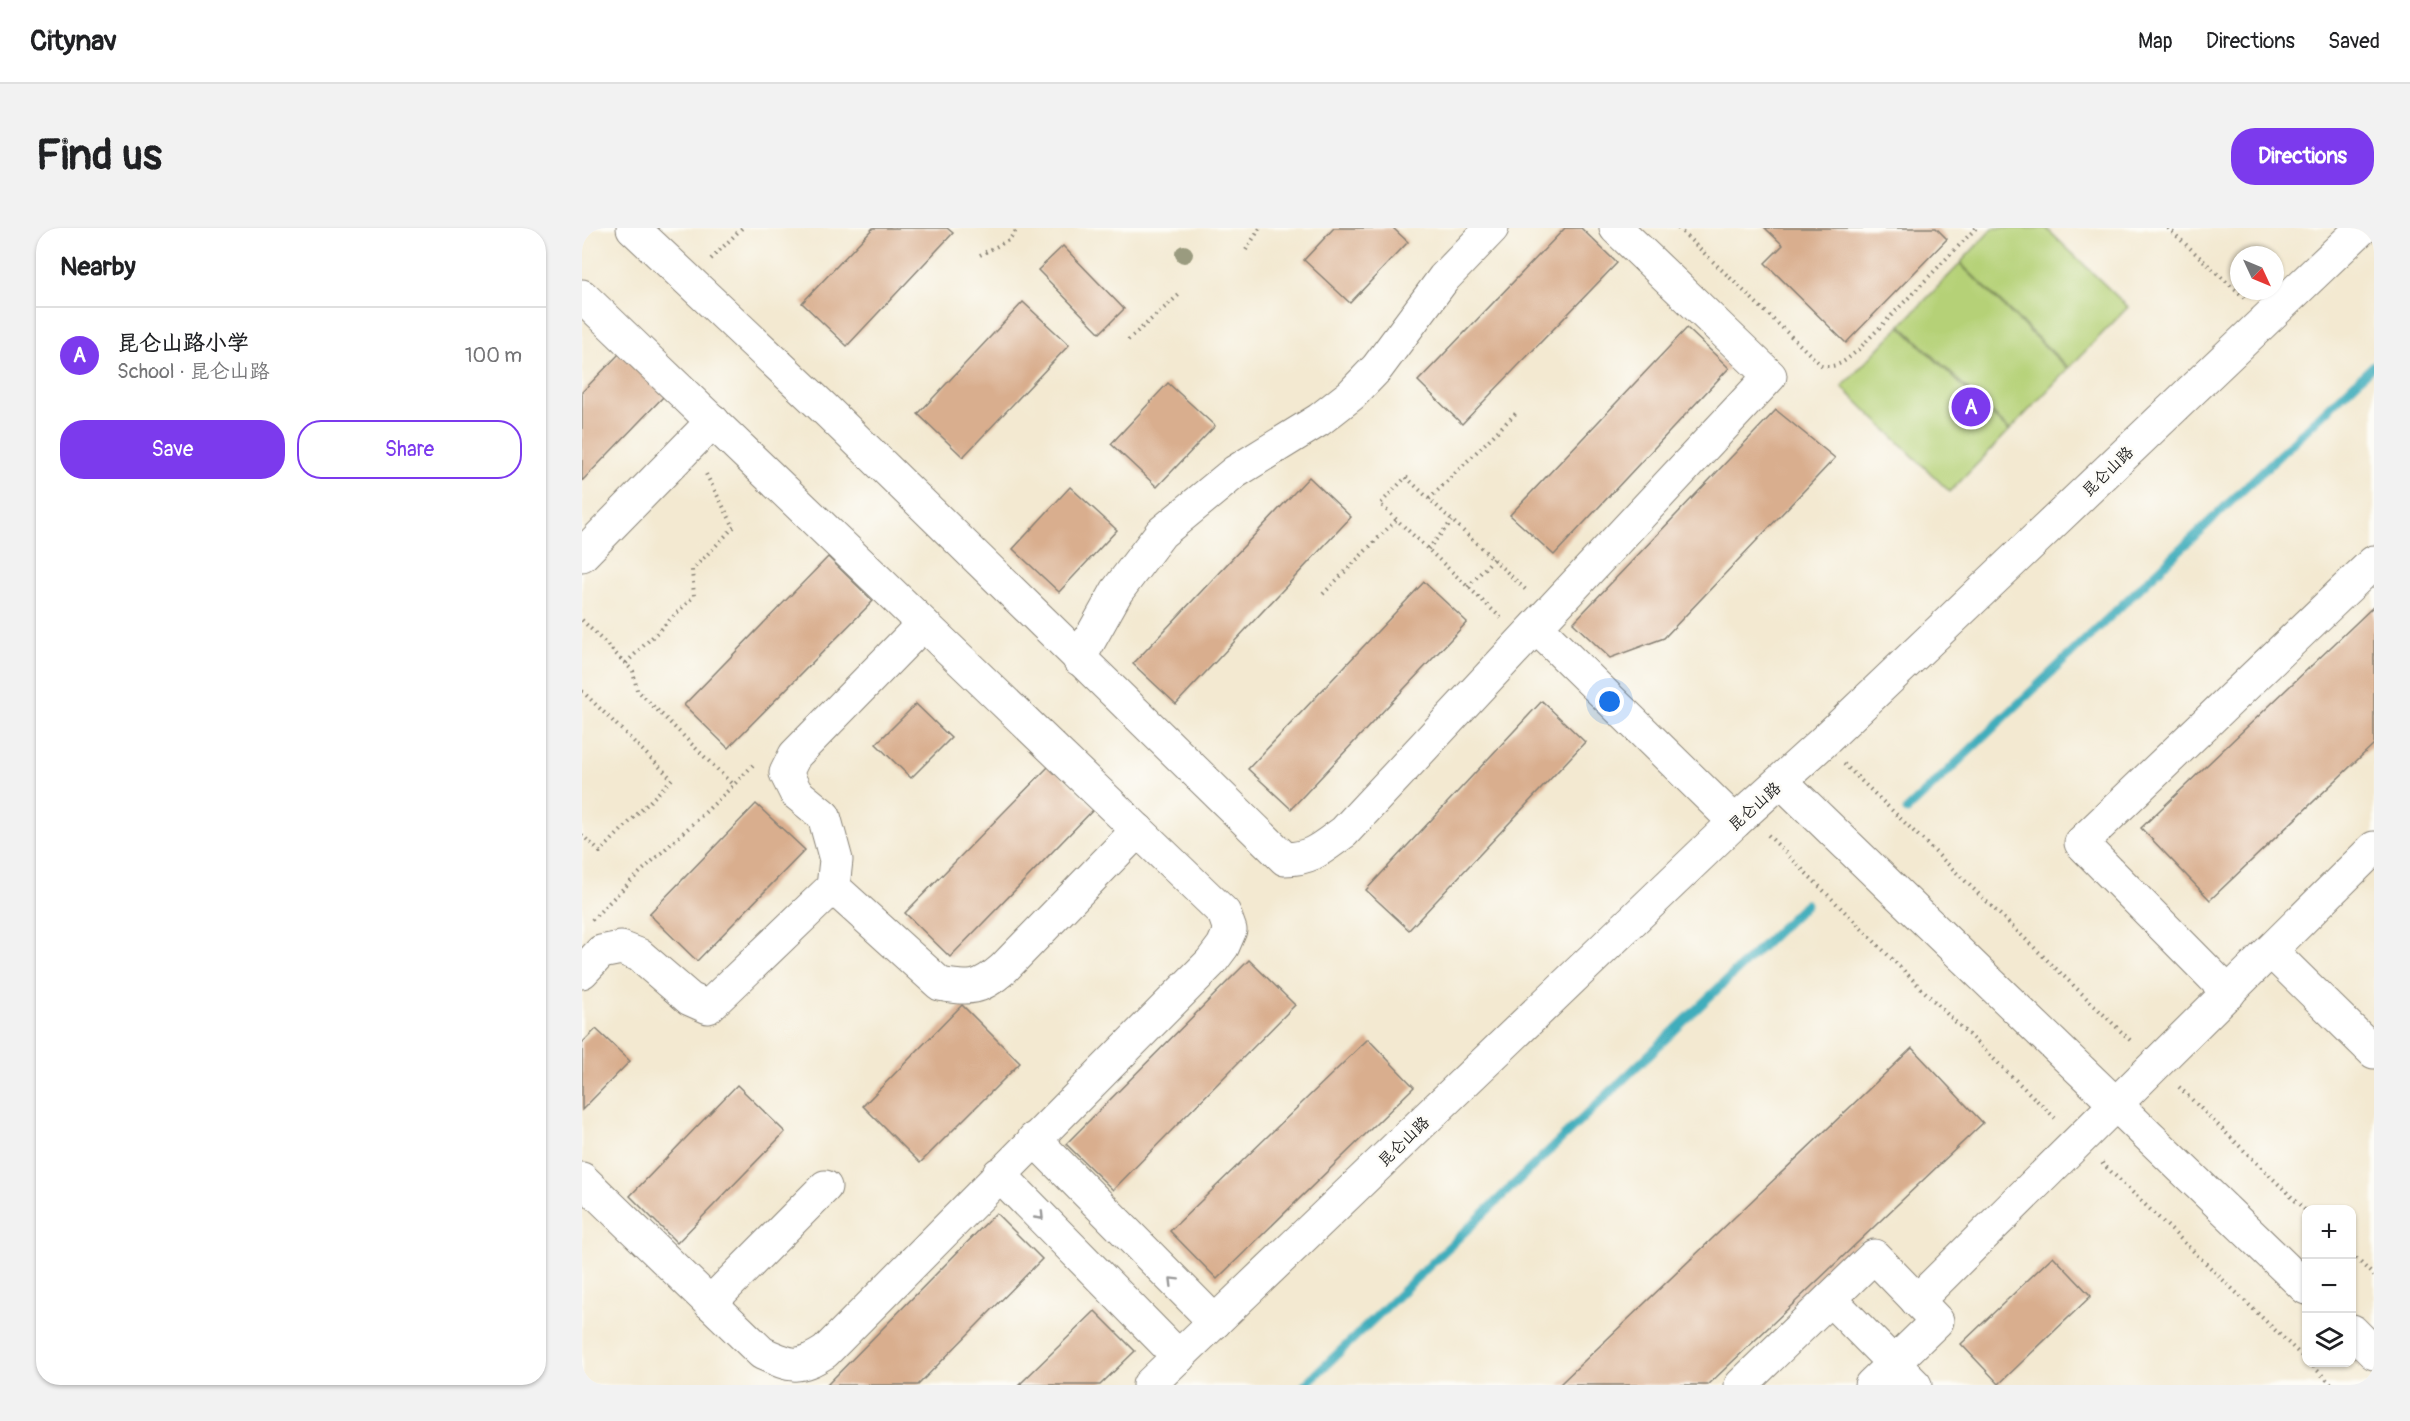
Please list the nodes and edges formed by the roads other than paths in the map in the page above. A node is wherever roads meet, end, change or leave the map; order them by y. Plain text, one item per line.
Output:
1 (633, 228) edge
2 (1492, 228) edge
3 (1616, 228) edge
4 (2362, 228) edge
5 (582, 296) edge
6 (713, 421) junction
7 (582, 555) edge
8 (2374, 562) edge
9 (923, 624) junction
10 (1536, 626) junction
11 (1079, 659) junction
12 (1781, 782) junction
13 (1740, 818) junction
14 (1138, 830) junction
15 (2374, 848) edge
16 (833, 887) junction
17 (2271, 951) junction
18 (582, 972) edge
19 (2229, 993) junction
20 (2374, 1052) edge
21 (2116, 1105) junction
22 (1034, 1139) junction
23 (999, 1174) junction
24 (582, 1179) edge
25 (825, 1187) dead end
26 (2302, 1283) edge
27 (1830, 1299) junction
28 (1917, 1301) junction
29 (710, 1303) junction
30 (1215, 1322) junction
31 (2356, 1335) edge
32 (2374, 1353) edge
33 (1179, 1357) junction
34 (1894, 1378) edge
35 (1149, 1385) edge
36 (1741, 1385) edge

1 - 11 street
2 - 11 street
3 - 10 street
4 - 12 street, 昆仑山路
5 - 6 street
6 - 7 street
6 - 9 street
8 - 19 street
9 - 14 street
9 - 16 street
10 - 11 street
10 - 13 street
12 - 13 street, 昆仑山路
12 - 21 street
13 - 30 street, 昆仑山路
14 - 16 street
14 - 22 street
15 - 17 street
16 - 18 street
17 - 19 street
17 - 20 street
19 - 21 street
21 - 26 street
21 - 28 street
22 - 23 street
30 -> 22 street
23 - 29 street
23 -> 33 street
24 - 29 street
25 - 29 street
27 - 28 street
27 - 34 street
27 - 36 street
28 - 34 street
30 - 33 street, 昆仑山路
31 - 32 street
33 - 35 street, 昆仑山路

